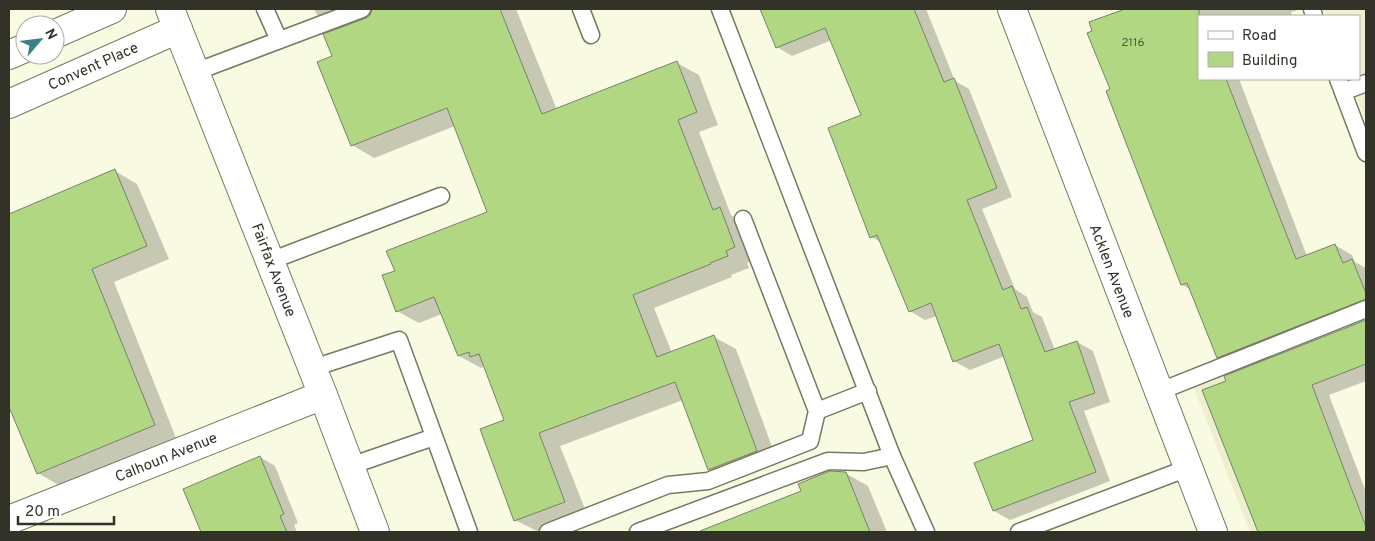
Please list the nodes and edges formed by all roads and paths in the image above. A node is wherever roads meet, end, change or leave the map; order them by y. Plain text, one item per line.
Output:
1 (112, 9) edge
2 (265, 9) edge
3 (362, 9) edge
4 (581, 9) edge
5 (720, 9) edge
6 (1012, 9) edge
7 (174, 19) edge
8 (65, 30) edge
9 (591, 35) dead end
10 (279, 40) junction
11 (195, 72) junction
12 (1366, 83) edge
13 (1341, 85) edge
14 (9, 104) edge
15 (1366, 153) edge
16 (441, 196) dead end
17 (743, 220) dead end
18 (270, 260) junction
19 (1366, 309) edge
20 (312, 368) junction
21 (868, 391) junction
22 (1158, 392) junction
23 (323, 395) junction
24 (817, 411) junction
25 (434, 437) junction
26 (892, 456) junction
27 (350, 466) junction
28 (1188, 468) junction
29 (9, 520) edge
30 (375, 532) edge
31 (469, 532) edge
32 (548, 532) edge
33 (638, 532) edge
34 (926, 532) edge
35 (1019, 532) edge
36 (1213, 532) edge

1 - 8 street
2 - 10 lane
3 - 10 lane
4 - 9 lane
5 - 21 lane
6 - 22 street, Acklen Avenue
7 - 11 street, Fairfax Avenue
7 - 14 street, Convent Place
10 - 11 lane
11 - 18 street, Fairfax Avenue
12 - 13 lane
13 - 15 lane
16 - 18 lane
17 - 24 lane
18 - 20 street, Fairfax Avenue
19 - 22 lane
20 - 23 street, Fairfax Avenue
20 - 25 lane
21 - 24 lane
21 - 26 lane
22 - 28 street, Acklen Avenue
23 - 27 street, Fairfax Avenue
23 - 29 street, Calhoun Avenue
24 - 32 lane
25 - 27 lane
25 - 31 lane
26 - 33 lane
26 - 34 lane
27 - 30 street, Fairfax Avenue
28 - 35 lane
28 - 36 street, Acklen Avenue

